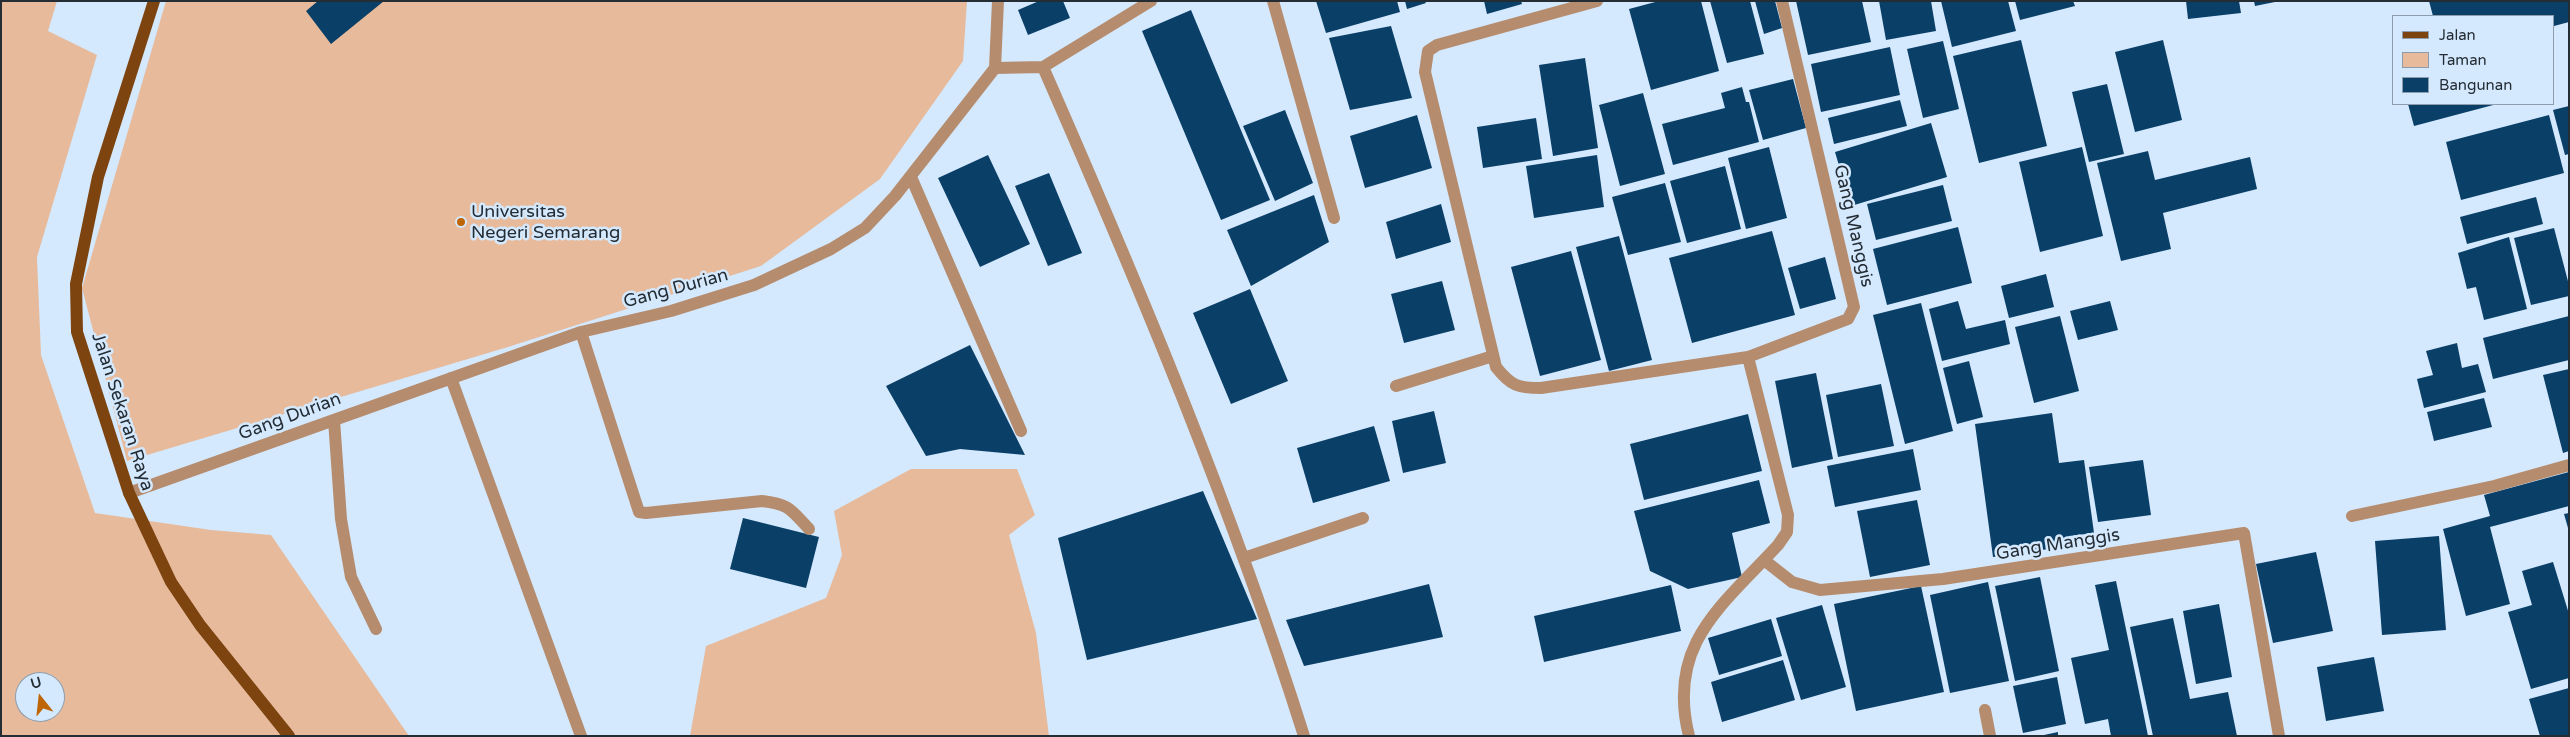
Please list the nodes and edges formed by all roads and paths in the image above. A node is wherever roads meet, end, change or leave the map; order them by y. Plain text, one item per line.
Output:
1 (154, 1) edge
2 (998, 1) edge
3 (1152, 1) edge
4 (1274, 1) edge
5 (1597, 1) edge
6 (1782, 1) edge
7 (1043, 67) junction
8 (995, 68) junction
9 (911, 177) junction
10 (1334, 218) dead end
11 (581, 332) junction
12 (1493, 356) junction
13 (1748, 357) junction
14 (451, 378) junction
15 (1396, 386) dead end
16 (334, 420) junction
17 (1021, 431) dead end
18 (2569, 465) edge
19 (129, 493) junction
20 (2352, 516) dead end
21 (1363, 518) dead end
22 (809, 529) dead end
23 (1244, 558) junction
24 (1764, 560) junction
25 (376, 629) dead end
26 (1985, 710) dead end
27 (289, 736) edge
28 (581, 736) edge
29 (1304, 736) edge
30 (1689, 736) edge
31 (1990, 736) edge
32 (2279, 736) edge

1 - 19 main road, Jalan Sekaran Raya
2 - 8 street
3 - 7 street
4 - 10 street
5 - 12 street, Gang Manggis
6 - 13 street, Gang Manggis
7 - 8 street
7 - 23 street
8 - 9 street, Gang Durian
9 - 11 street, Gang Durian
9 - 17 street
11 - 14 street, Gang Durian
11 - 22 street
12 - 13 street, Gang Manggis
12 - 15 street
13 - 24 street
14 - 16 street, Gang Durian
14 - 28 street
16 - 19 street, Gang Durian
16 - 25 street
18 - 20 street
19 - 27 main road, Jalan Sekaran Raya
21 - 23 street
23 - 29 street
24 - 30 street
24 - 32 street, Gang Manggis
26 - 31 street

